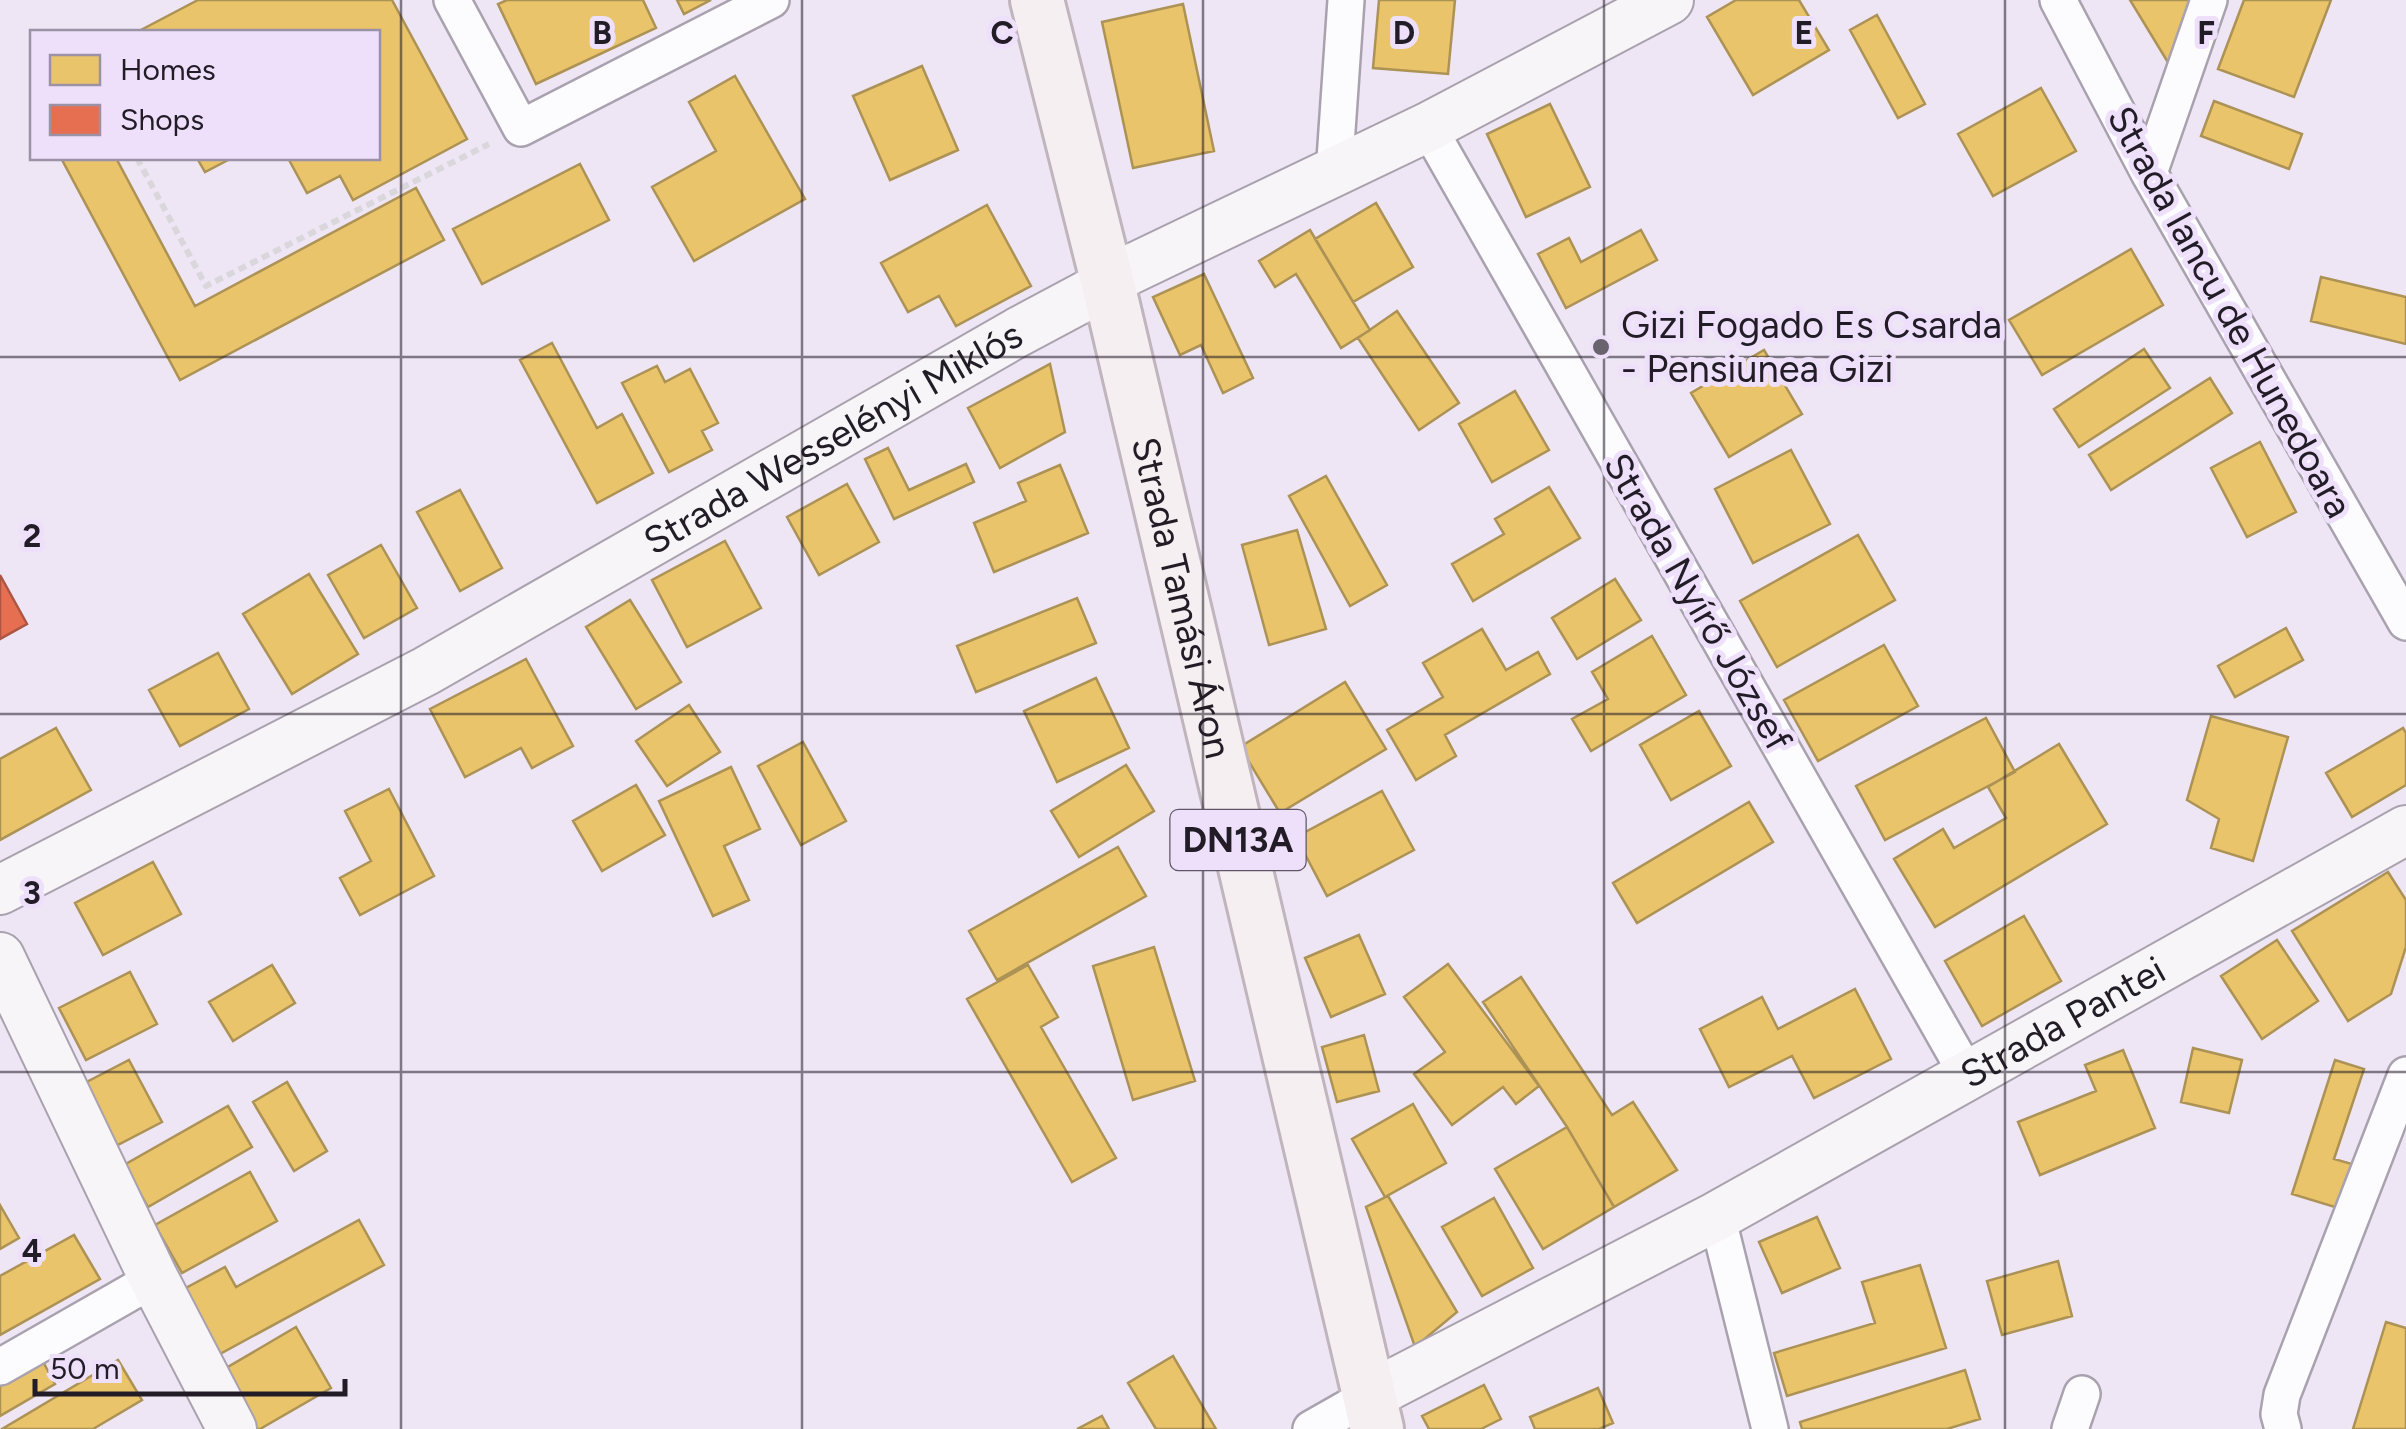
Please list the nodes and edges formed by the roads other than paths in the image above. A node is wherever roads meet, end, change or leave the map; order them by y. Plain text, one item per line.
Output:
1 (452, 0) edge
2 (772, 0) edge
3 (1037, 0) edge
4 (1346, 0) edge
5 (1670, 0) edge
6 (2058, 0) edge
7 (2209, 0) edge
8 (1428, 127) junction
9 (2149, 173) junction
10 (1334, 174) junction
11 (1108, 284) junction
12 (2406, 622) edge
13 (2406, 830) edge
14 (0, 890) edge
15 (0, 957) edge
16 (2406, 1075) edge
17 (1968, 1076) junction
18 (1717, 1216) junction
19 (154, 1279) junction
20 (0, 1367) edge
21 (2082, 1394) dead end
22 (1373, 1412) edge
23 (232, 1429) edge
24 (1311, 1429) edge
25 (1770, 1429) edge
26 (2070, 1429) edge
27 (2283, 1429) edge

1 - 2 street
3 - 11 main road, Strada Tamási Áron / DN13A
4 - 10 street
5 - 8 main road, Strada Wesselényi Miklós
6 - 9 street, Strada Iancu de Hunedoara
7 - 9 street
8 - 10 main road, Strada Wesselényi Miklós
8 - 17 street, Strada Nyírő József
9 - 12 street, Strada Iancu de Hunedoara
10 - 11 main road, Strada Wesselényi Miklós
11 - 14 main road, Strada Wesselényi Miklós
11 - 22 main road, Strada Tamási Áron / DN13A
13 - 17 main road, Strada Pantei
15 - 19 main road
16 - 27 street
17 - 18 main road, Strada Pantei
18 - 22 main road, Strada Pantei
18 - 25 street
19 - 20 street
19 - 23 main road
21 - 26 street
22 - 24 street, Strada Pantei

